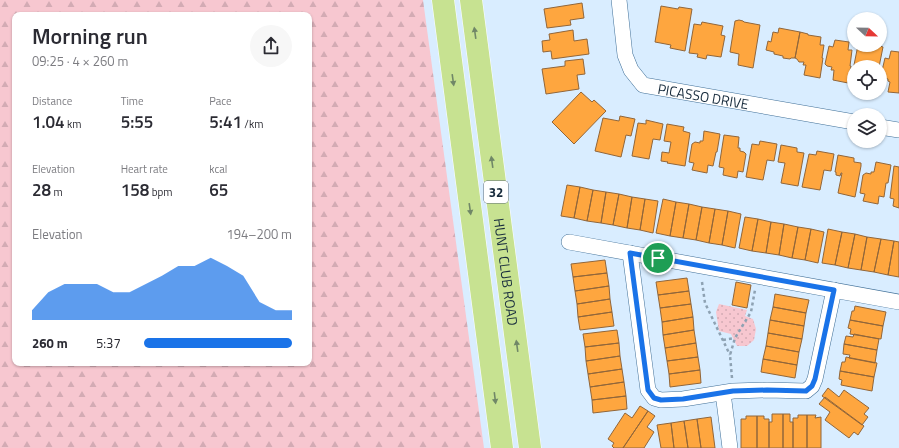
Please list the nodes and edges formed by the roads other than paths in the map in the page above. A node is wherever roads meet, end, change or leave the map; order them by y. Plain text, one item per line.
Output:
1 (443, 0) edge
2 (471, 0) edge
3 (619, 0) edge
4 (847, 121) edge
5 (887, 128) edge
6 (899, 130) edge
7 (569, 242) dead end
8 (630, 253) junction
9 (834, 290) junction
10 (899, 302) edge
11 (728, 392) junction
12 (502, 448) edge
13 (530, 448) edge
14 (730, 448) edge

1 -> 12 main road, HUNT CLUB ROAD / 32
13 -> 2 main road, HUNT CLUB ROAD / 32
3 - 4 street, PICASSO DRIVE
5 - 6 street
7 - 8 street
8 - 9 street
8 - 11 street
9 - 10 street
9 - 11 street
11 - 14 street

